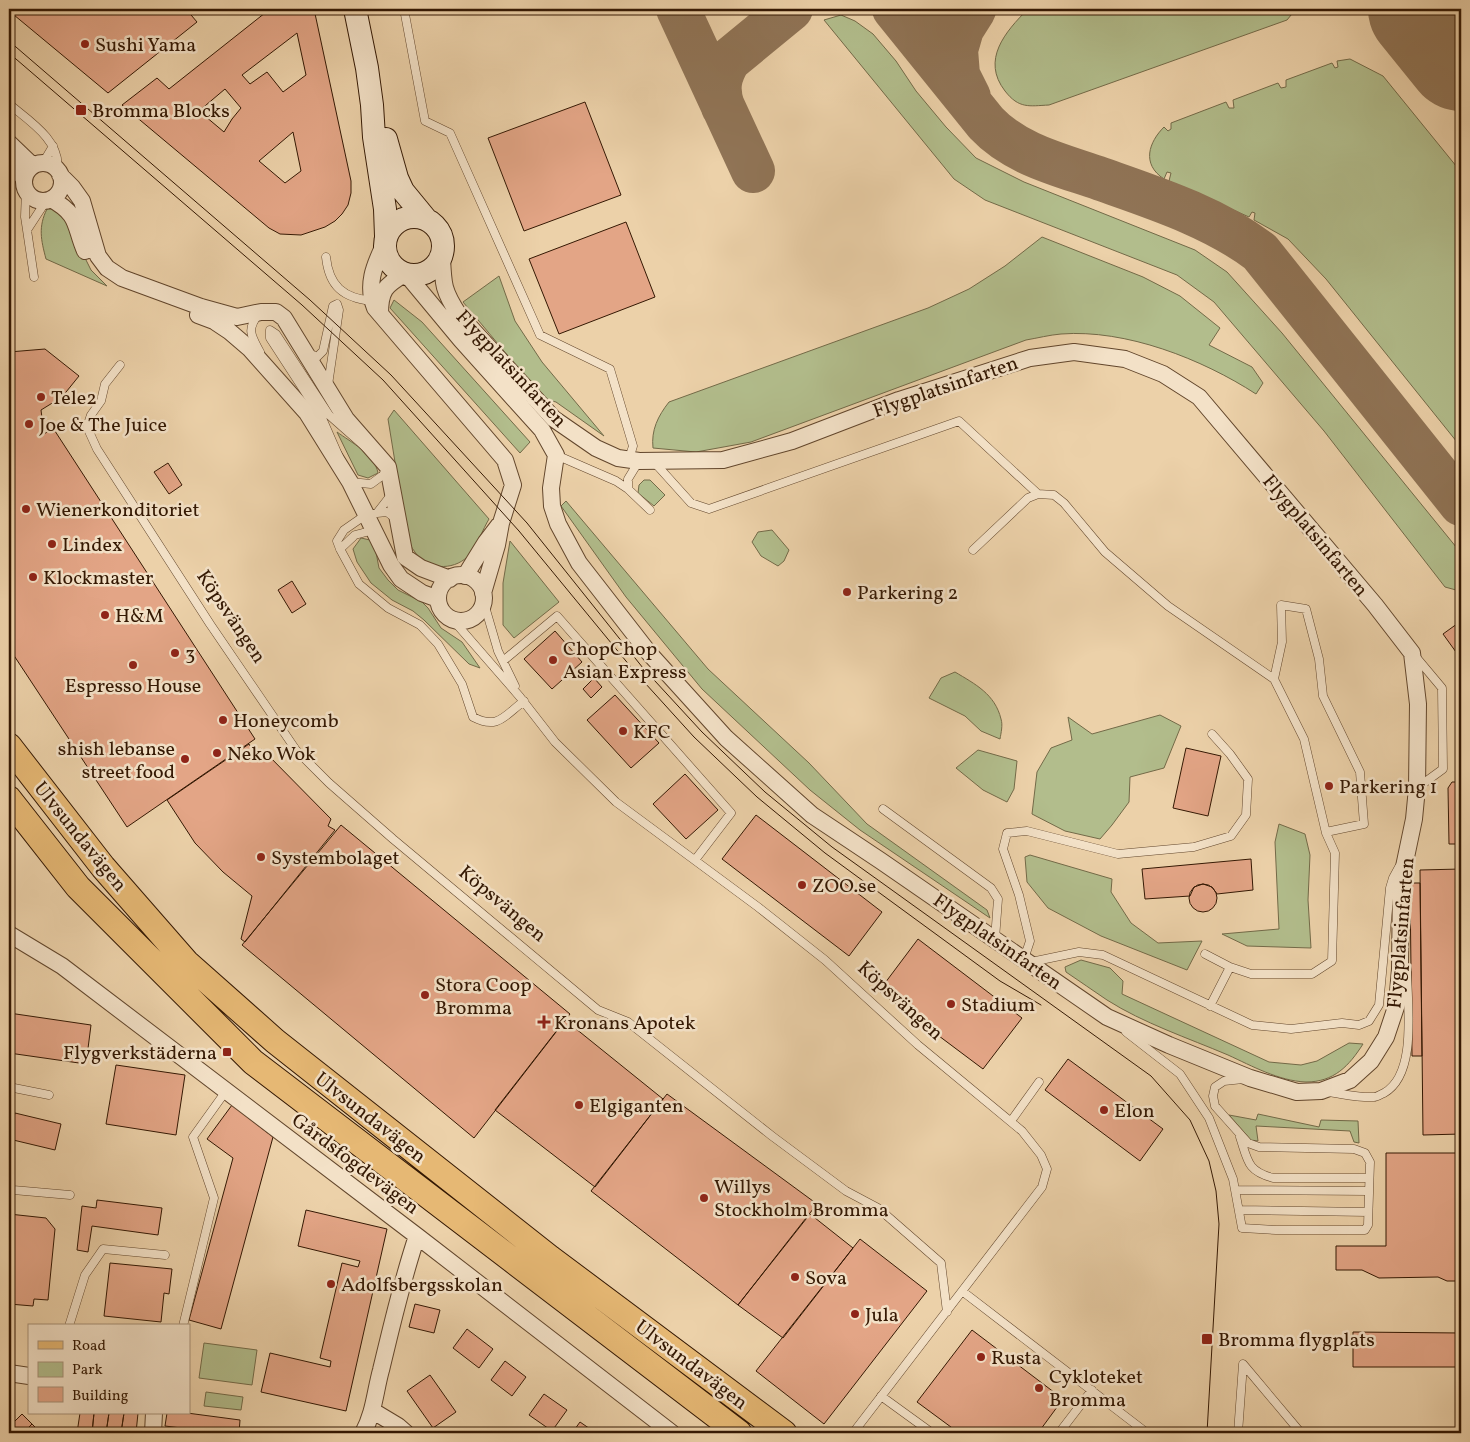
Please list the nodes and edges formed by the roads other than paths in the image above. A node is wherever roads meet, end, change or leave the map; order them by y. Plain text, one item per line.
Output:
1 (355, 9) edge
2 (404, 9) edge
3 (9, 104) edge
4 (372, 105) junction
5 (9, 143) edge
6 (52, 146) junction
7 (9, 159) edge
8 (41, 174) junction
9 (48, 200) junction
10 (426, 219) junction
11 (27, 230) junction
12 (385, 241) junction
13 (442, 256) junction
14 (326, 257) dead end
15 (406, 274) junction
16 (34, 277) dead end
17 (376, 308) junction
18 (261, 312) junction
19 (304, 351) junction
20 (120, 365) dead end
21 (272, 374) junction
22 (327, 388) junction
23 (556, 455) junction
24 (641, 460) junction
25 (388, 467) junction
26 (350, 482) junction
27 (628, 489) junction
28 (394, 492) junction
29 (1038, 494) junction
30 (650, 510) dead end
31 (372, 513) junction
32 (397, 520) junction
33 (501, 523) junction
34 (374, 530) junction
35 (340, 549) junction
36 (973, 550) dead end
37 (457, 577) junction
38 (483, 598) junction
39 (438, 599) junction
40 (453, 620) junction
41 (1412, 652) junction
42 (502, 661) junction
43 (1274, 679) junction
44 (522, 699) junction
45 (1212, 734) dead end
46 (9, 746) edge
47 (1417, 788) junction
48 (9, 798) edge
49 (883, 809) dead end
50 (1326, 832) junction
51 (695, 860) junction
52 (1404, 864) junction
53 (9, 934) edge
54 (995, 939) junction
55 (1205, 954) dead end
56 (1026, 960) junction
57 (1230, 967) junction
58 (1210, 1006) junction
59 (1107, 1017) junction
60 (1250, 1078) junction
61 (1039, 1082) dead end
62 (9, 1087) edge
63 (226, 1090) junction
64 (1321, 1091) junction
65 (49, 1095) dead end
66 (1011, 1121) junction
67 (1239, 1134) junction
68 (1369, 1178) junction
69 (9, 1186) edge
70 (1236, 1190) junction
71 (1369, 1191) junction
72 (70, 1196) dead end
73 (1239, 1210) junction
74 (1368, 1212) junction
75 (417, 1236) junction
76 (166, 1255) dead end
77 (962, 1291) junction
78 (947, 1312) junction
79 (70, 1324) edge
80 (183, 1324) edge
81 (9, 1373) edge
82 (28, 1376) edge
83 (1092, 1390) junction
84 (881, 1396) junction
85 (373, 1411) junction
86 (154, 1414) edge
87 (153, 1433) edge
88 (363, 1433) edge
89 (406, 1433) edge
90 (672, 1433) edge
91 (739, 1433) edge
92 (784, 1433) edge
93 (853, 1433) edge
94 (932, 1433) edge
95 (1059, 1433) edge
96 (1146, 1433) edge
97 (1238, 1433) edge
98 (1301, 1433) edge

1 - 4 street
2 - 24 lane
3 - 6 lane
4 - 10 street
4 - 12 street
5 - 8 street
6 - 8 lane
6 - 8 lane
7 - 8 street
8 - 9 street
8 - 9 street
8 - 11 lane
8 - 18 street
9 - 11 lane
9 - 21 street
10 - 12 street
10 - 13 street
11 - 16 lane
12 - 15 street
12 - 17 street
13 - 15 street
13 - 24 street, Flygplatsinfarten
14 - 17 lane
15 - 17 street
15 - 23 street, Flygplatsinfarten
17 - 33 street
18 - 19 street
18 - 21 lane
19 - 22 street
19 - 22 lane
20 - 78 lane, Köpsvängen
21 - 26 street
22 - 25 street
23 - 27 lane
23 - 54 street, Flygplatsinfarten
24 - 27 lane
24 - 29 lane
24 - 41 street, Flygplatsinfarten
25 - 26 lane
25 - 26 lane
25 - 28 street
26 - 31 street
27 - 30 lane
28 - 31 lane
28 - 32 street
29 - 36 lane
29 - 43 lane
31 - 32 lane
31 - 34 street
31 - 35 lane
32 - 37 street
33 - 37 street
33 - 38 street
34 - 35 lane
34 - 39 street
35 - 44 lane
37 - 38 street
37 - 39 street
38 - 40 street
38 - 42 lane, Köpsvängen
39 - 40 street
40 - 44 lane, Köpsvängen
41 - 47 street, Flygplatsinfarten
41 - 47 lane
42 - 44 lane, Köpsvängen
42 - 51 lane
43 - 50 lane
43 - 50 lane
44 - 51 lane, Köpsvängen
45 - 56 lane
46 - 92 main road, Ulvsundavägen
47 - 52 street, Flygplatsinfarten
48 - 91 main road, Ulvsundavägen
49 - 54 lane
50 - 57 lane
51 - 66 lane, Köpsvängen
52 - 58 lane
52 - 64 street, Flygplatsinfarten
52 - 64 lane
53 - 63 street, Gårdsfogdevägen
54 - 56 street, Flygplatsinfarten
55 - 57 lane
56 - 58 lane
56 - 59 street, Flygplatsinfarten
57 - 58 lane
59 - 60 street, Flygplatsinfarten
59 - 70 lane
60 - 64 street, Flygplatsinfarten
60 - 67 lane
61 - 66 lane
62 - 65 lane
63 - 75 street, Gårdsfogdevägen
63 - 80 lane
66 - 77 lane, Köpsvängen
67 - 68 lane
67 - 68 lane
68 - 71 lane
69 - 72 lane
70 - 71 lane
70 - 73 lane
71 - 74 lane
73 - 74 lane
73 - 74 lane
75 - 85 street
75 - 90 street, Gårdsfogdevägen
76 - 79 lane
77 - 78 lane, Köpsvängen
77 - 83 lane
78 - 84 lane, Köpsvängen
81 - 82 street
83 - 95 lane
83 - 96 lane
84 - 93 lane, Köpsvängen
84 - 94 lane
85 - 88 street
85 - 89 street
86 - 87 street
97 - 98 lane

